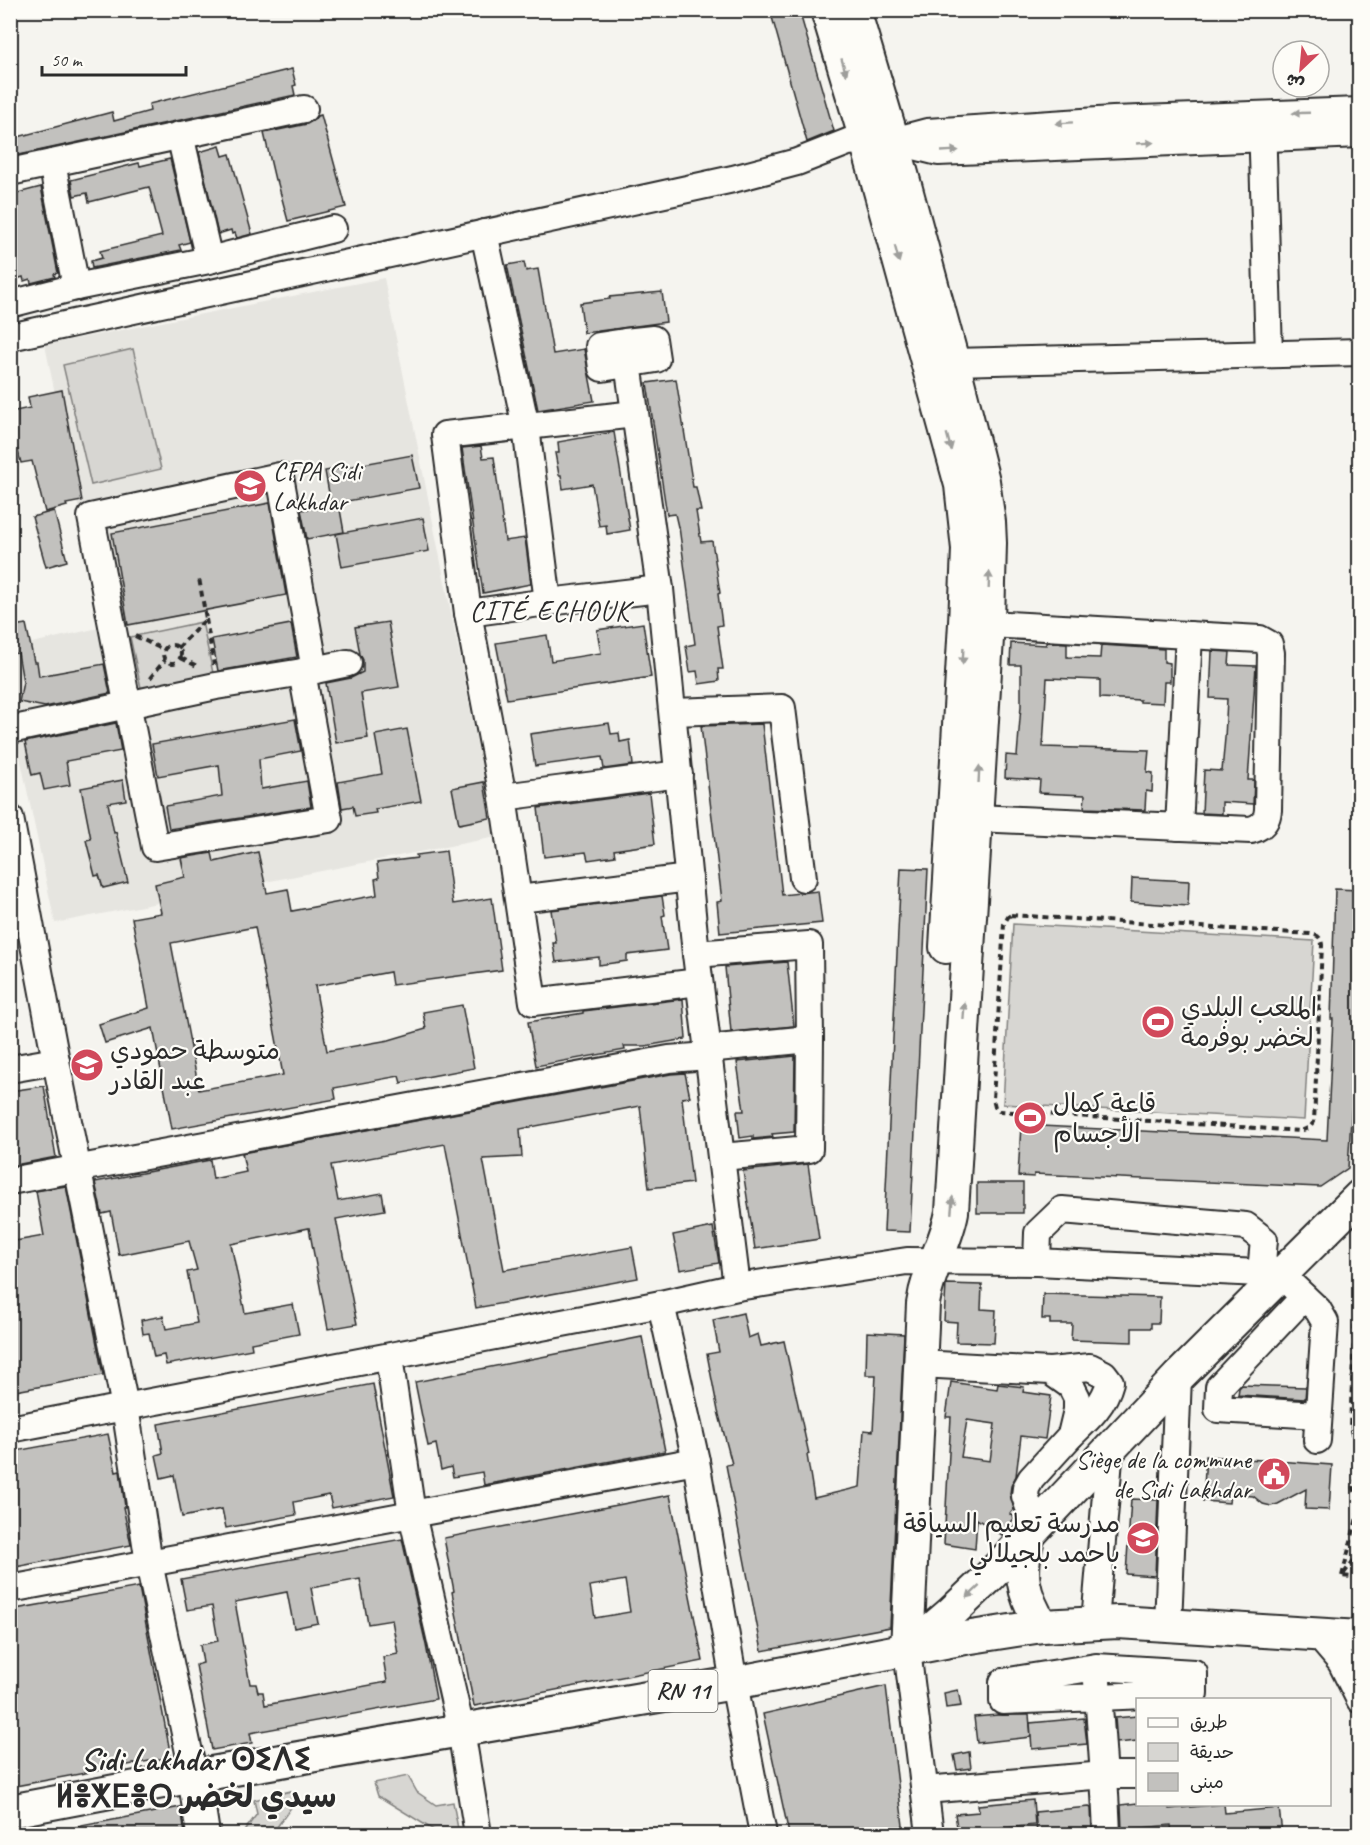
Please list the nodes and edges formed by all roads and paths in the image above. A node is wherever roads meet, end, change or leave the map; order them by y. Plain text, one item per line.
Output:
1 (827, 10) edge
2 (854, 10) edge
3 (304, 109) dead end
4 (1359, 111) edge
5 (1261, 126) junction
6 (1359, 134) edge
7 (180, 135) junction
8 (880, 140) junction
9 (52, 163) junction
10 (10, 172) edge
11 (333, 229) dead end
12 (484, 233) junction
13 (209, 260) junction
14 (76, 287) junction
15 (10, 304) edge
16 (10, 337) edge
17 (1359, 352) edge
18 (626, 353) dead end
19 (1269, 354) junction
20 (953, 362) junction
21 (635, 414) junction
22 (526, 427) junction
23 (199, 578) dead end
24 (660, 589) junction
25 (548, 602) junction
26 (468, 613) junction
27 (206, 619) junction
28 (976, 623) junction
29 (1189, 635) junction
30 (178, 648) junction
31 (348, 663) dead end
32 (308, 671) junction
33 (216, 686) junction
34 (126, 706) junction
35 (673, 712) junction
36 (10, 730) edge
37 (679, 774) junction
38 (503, 797) junction
39 (10, 818) edge
40 (976, 818) junction
41 (1179, 827) junction
42 (689, 878) junction
43 (803, 878) dead end
44 (519, 899) junction
45 (696, 954) junction
46 (699, 982) junction
47 (810, 1039) junction
48 (708, 1052) junction
49 (56, 1061) junction
50 (11, 1064) edge
51 (1315, 1116) joint
52 (721, 1157) junction
53 (77, 1169) junction
54 (10, 1181) edge
55 (1359, 1196) edge
56 (934, 1260) junction
57 (1037, 1262) junction
58 (1271, 1274) junction
59 (737, 1287) junction
60 (1304, 1297) junction
61 (1359, 1297) edge
62 (660, 1304) junction
63 (1357, 1328) edge
64 (389, 1357) junction
65 (920, 1365) junction
66 (1353, 1367) junction
67 (1359, 1368) edge
68 (1050, 1371) junction
69 (1178, 1377) junction
70 (125, 1407) junction
71 (1350, 1426) junction
72 (1359, 1427) edge
73 (10, 1429) edge
74 (1071, 1435) junction
75 (1110, 1448) junction
76 (696, 1461) junction
77 (1359, 1466) edge
78 (1359, 1478) edge
79 (1359, 1498) edge
80 (1359, 1506) edge
81 (412, 1514) junction
82 (1032, 1532) junction
83 (1359, 1552) edge
84 (150, 1563) junction
85 (1341, 1576) junction
86 (1359, 1578) edge
87 (10, 1589) edge
88 (1095, 1622) junction
89 (1168, 1625) junction
90 (1042, 1626) junction
91 (1318, 1635) junction
92 (1359, 1637) edge
93 (908, 1650) junction
94 (1096, 1667) junction
95 (734, 1683) junction
96 (1098, 1697) junction
97 (1359, 1700) edge
98 (461, 1730) junction
99 (1105, 1774) junction
100 (1136, 1775) edge
101 (194, 1776) junction
102 (925, 1790) junction
103 (10, 1811) edge
104 (203, 1834) edge
105 (478, 1834) edge
106 (763, 1834) edge
107 (930, 1834) edge
108 (1107, 1834) edge

1 -> 8 main road
2 - 8 main road
3 - 7 street
4 -> 5 street
5 - 6 street
5 - 8 street
5 - 19 street
7 - 9 street
7 - 13 street
8 - 12 street
8 - 20 main road
8 -> 28 main road
9 - 10 street
9 - 14 street
11 - 13 street
12 - 16 street
12 - 22 street
13 - 14 street
14 - 15 street
17 - 19 street
18 - 21 street
19 - 20 street
28 -> 20 main road
21 - 22 street
21 - 24 street
22 - 25 street
22 - 26 street
23 - 27 path
24 - 25 street
24 - 35 street
25 - 26 street
26 - 38 street
27 - 30 path
27 - 33 path
28 - 29 street
40 -> 28 main road
28 -> 56 main road
29 - 41 street
29 - 41 street
30 - 30 path
31 - 32 street
32 - 33 street
32 - 34 street
32 - 34 street
33 - 34 street
34 - 36 street
35 - 37 street
35 - 43 street
37 - 38 street
37 - 42 street
38 - 44 street
39 - 49 street
40 - 41 street
56 -> 40 main road
42 - 44 street
42 - 45 street
44 - 46 street
45 - 46 street
45 - 47 street
46 - 48 street
47 - 48 street
47 - 52 street
48 - 52 street
48 - 53 street
49 - 50 street
49 - 53 street
51 - 51 path
52 - 59 street
53 - 54 street
53 - 70 street
55 - 58 main road
56 - 57 street
56 - 59 street
56 - 65 main road
57 - 58 street
57 - 58 street
58 - 60 street
58 - 69 main road
59 - 62 street
60 - 60 street
61 - 63 path
62 - 64 street
62 - 76 street
63 - 66 path
64 - 70 street
64 - 81 street
65 - 68 street
65 - 93 main road
66 - 67 path
66 - 71 path
68 - 74 street
68 - 74 street
69 - 75 main road
69 - 89 street
70 - 73 street
70 - 84 street
71 - 72 path
71 - 77 path
74 - 82 street
75 - 82 main road
75 - 88 street
76 - 81 street
76 - 95 street
78 - 79 path
80 - 85 path
81 - 84 street
81 - 98 street
82 - 90 main road
82 -> 93 main road
83 - 85 path
84 - 87 street
84 - 101 street
85 - 86 path
88 - 89 main road, RN 11
88 - 90 main road, RN 11
89 - 91 main road, RN 11
90 - 93 main road, RN 11
91 - 92 main road, RN 11
91 - 97 street
93 - 95 main road, RN 11
93 - 102 street
94 - 96 street
94 - 96 street
94 - 96 street
95 - 98 main road, RN 11
95 - 106 street
96 - 99 street
98 - 101 main road, RN 11
98 - 105 street
99 - 100 street
99 - 102 street
99 - 108 street
101 - 103 main road, RN 11
101 - 104 main road
102 - 107 street

